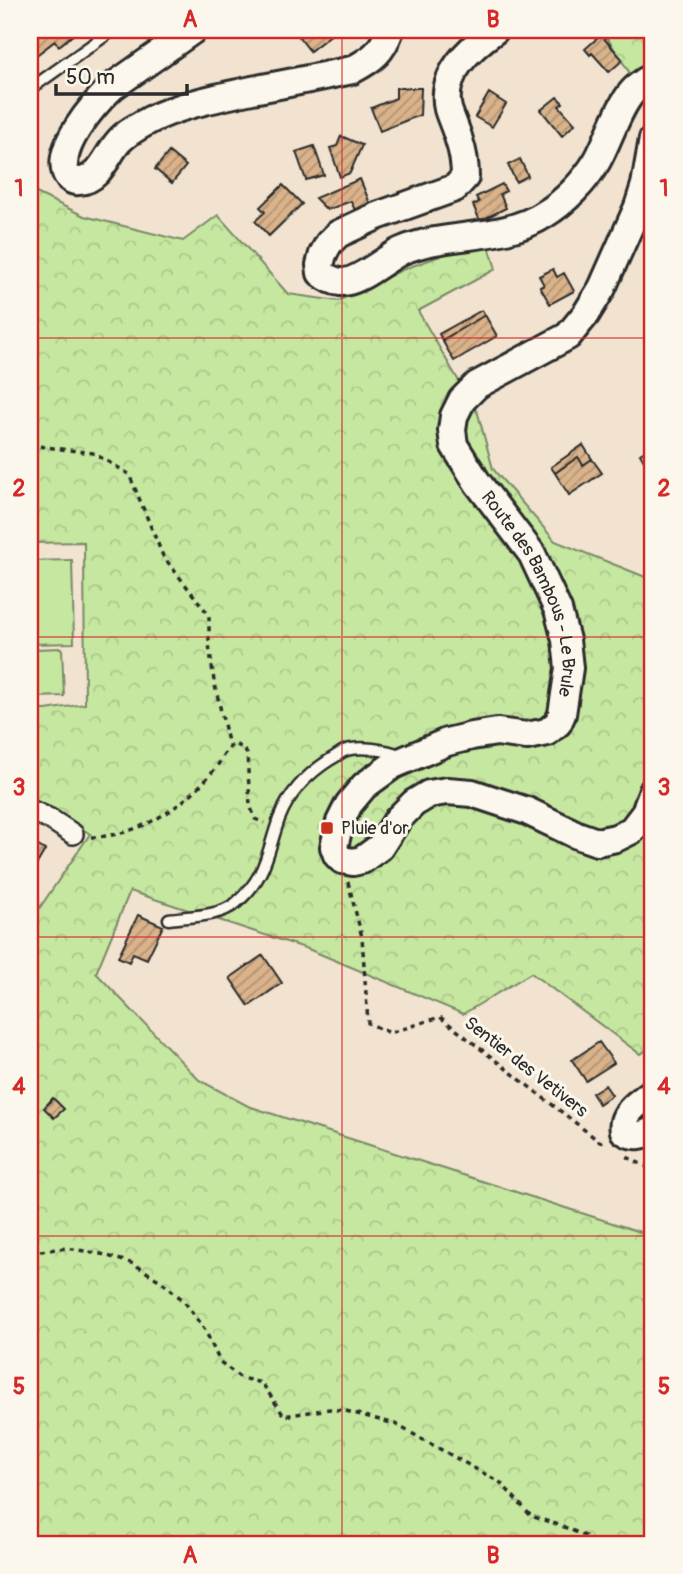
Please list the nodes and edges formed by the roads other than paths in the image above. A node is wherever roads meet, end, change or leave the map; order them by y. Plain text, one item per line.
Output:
1 (113, 30) edge
2 (192, 30) edge
3 (390, 30) edge
4 (495, 30) edge
5 (653, 80) edge
6 (30, 89) edge
7 (653, 139) edge
8 (409, 758) junction
9 (653, 791) edge
10 (30, 810) edge
11 (73, 834) road end
12 (169, 919) dead end
13 (653, 1092) edge
14 (653, 1131) edge

1 - 6 lane
2 - 3 main road
4 - 5 main road
7 - 8 main road, Route des Bambous - Le Brule
8 - 9 main road, Route des Bambous - Le Brule
8 - 12 lane
10 - 11 street
13 - 14 main road

